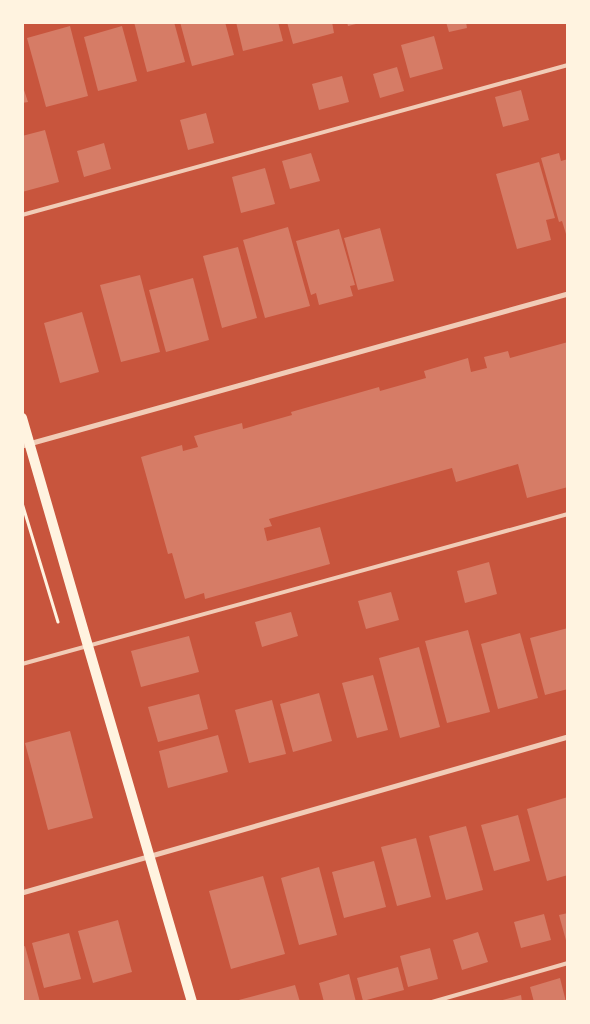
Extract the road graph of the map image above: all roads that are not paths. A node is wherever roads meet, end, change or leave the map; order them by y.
1 (568, 64) edge
2 (22, 215) edge
3 (568, 294) edge
4 (22, 418) edge
5 (26, 445) edge
6 (568, 514) edge
7 (88, 646) junction
8 (22, 664) edge
9 (568, 737) edge
10 (150, 857) junction
11 (22, 893) edge
12 (568, 963) edge
13 (192, 1002) edge
14 (432, 1002) edge

1 - 2 lane
3 - 5 street
4 - 5 main road
5 - 7 main road
6 - 7 lane
7 - 8 lane
7 - 10 main road
9 - 10 street
10 - 11 street
10 - 13 main road
12 - 14 lane

